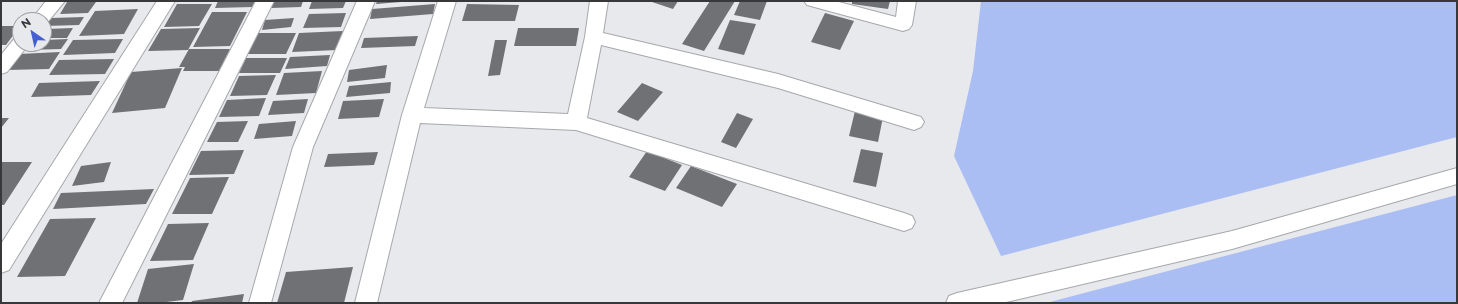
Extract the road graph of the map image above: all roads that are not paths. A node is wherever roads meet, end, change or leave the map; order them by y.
1 (56, 1) edge
2 (166, 1) edge
3 (265, 1) edge
4 (366, 1) edge
5 (447, 1) edge
6 (599, 1) edge
7 (813, 1) edge
8 (907, 1) edge
9 (47, 12) edge
10 (594, 37) junction
11 (13, 52) edge
12 (1, 67) edge
13 (412, 115) junction
14 (576, 122) junction
15 (914, 122) dead end
16 (1457, 176) edge
17 (904, 222) dead end
18 (1, 263) edge
19 (110, 303) edge
20 (260, 303) edge
21 (366, 303) edge
22 (957, 303) edge

1 - 9 street
2 - 18 street
3 - 19 street
4 - 20 street
5 - 13 street
6 - 10 street
7 - 8 street
10 - 14 street
10 - 15 street
11 - 12 street
13 - 14 street
13 - 21 street
14 - 17 street
16 - 22 street

